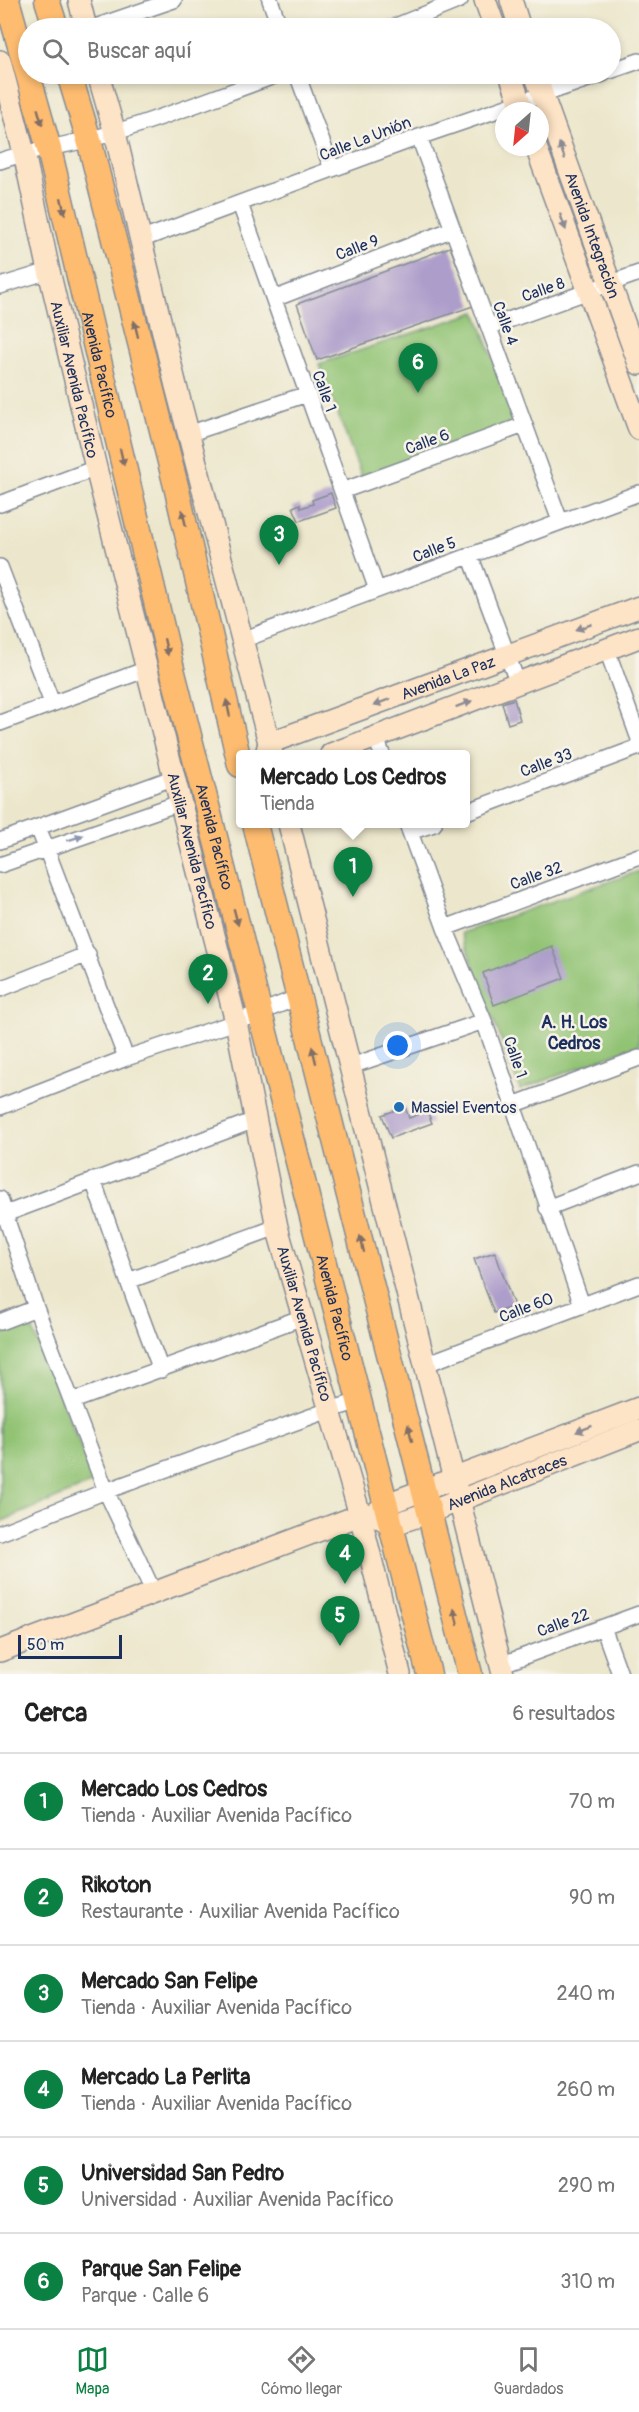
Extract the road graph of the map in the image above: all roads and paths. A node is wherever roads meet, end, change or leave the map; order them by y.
1 (7, 0) edge
2 (47, 0) edge
3 (79, 0) edge
4 (174, 0) edge
5 (270, 0) edge
6 (460, 0) edge
7 (485, 0) edge
8 (511, 0) edge
9 (53, 18) edge
10 (84, 18) edge
11 (121, 18) edge
12 (276, 18) edge
13 (416, 18) edge
14 (491, 18) edge
15 (517, 18) edge
16 (18, 39) edge
17 (0, 61) edge
18 (639, 61) edge
19 (621, 67) edge
20 (31, 84) edge
21 (72, 84) edge
22 (101, 84) edge
23 (252, 84) edge
24 (301, 84) edge
25 (514, 84) edge
26 (538, 84) edge
27 (575, 84) edge
28 (542, 96) junction
29 (520, 102) edge
30 (531, 102) edge
31 (495, 115) edge
32 (115, 133) junction
33 (419, 137) junction
34 (88, 140) junction
35 (49, 149) junction
36 (24, 153) junction
37 (539, 156) edge
38 (0, 161) edge
39 (332, 169) junction
40 (240, 204) junction
41 (453, 229) junction
42 (140, 240) junction
43 (49, 271) junction
44 (639, 273) edge
45 (609, 284) junction
46 (0, 286) edge
47 (588, 292) junction
48 (274, 298) junction
49 (489, 327) junction
50 (639, 364) edge
51 (307, 394) junction
52 (524, 425) junction
53 (639, 429) edge
54 (188, 434) junction
55 (96, 468) junction
56 (342, 491) junction
57 (639, 493) edge
58 (0, 504) edge
59 (560, 521) junction
60 (470, 555) junction
61 (0, 567) edge
62 (377, 590) junction
63 (7, 607) edge
64 (639, 607) edge
65 (639, 637) edge
66 (242, 640) junction
67 (607, 650) junction
68 (507, 656) junction
69 (147, 669) junction
70 (518, 684) junction
71 (52, 704) junction
72 (0, 723) edge
73 (639, 739) edge
74 (379, 746) edge
75 (639, 747) edge
76 (237, 750) edge
77 (269, 750) edge
78 (272, 750) edge
79 (355, 750) edge
80 (175, 777) junction
81 (182, 802) junction
82 (470, 810) edge
83 (38, 827) junction
84 (256, 828) edge
85 (290, 828) edge
86 (409, 828) edge
87 (0, 841) edge
88 (46, 848) junction
89 (639, 856) edge
90 (0, 865) edge
91 (445, 928) junction
92 (88, 954) junction
93 (0, 989) edge
94 (299, 997) junction
95 (261, 1012) junction
96 (484, 1021) junction
97 (236, 1022) junction
98 (126, 1058) junction
99 (639, 1058) edge
100 (351, 1066) junction
101 (513, 1105) junction
102 (0, 1107) edge
103 (255, 1120) junction
104 (639, 1173) edge
105 (93, 1180) junction
106 (0, 1199) edge
107 (547, 1208) junction
108 (3, 1215) edge
109 (277, 1227) junction
110 (128, 1281) junction
111 (639, 1284) edge
112 (582, 1305) junction
113 (36, 1308) junction
114 (303, 1317) junction
115 (0, 1322) edge
116 (426, 1364) junction
117 (161, 1370) junction
118 (73, 1401) junction
119 (360, 1401) junction
120 (639, 1408) edge
121 (329, 1410) junction
122 (639, 1430) edge
123 (454, 1479) junction
124 (106, 1491) junction
125 (428, 1501) junction
126 (459, 1501) junction
127 (378, 1515) junction
128 (0, 1533) edge
129 (154, 1593) junction
130 (639, 1614) edge
131 (603, 1627) junction
132 (0, 1651) edge
133 (501, 1669) edge
134 (400, 1674) edge
135 (429, 1674) edge
136 (470, 1674) edge
137 (620, 1674) edge

1 -> 16 main road, Avenida Pacífico
2 - 9 main road
3 - 10 main road
4 - 11 street
5 - 12 street
6 - 13 street
7 - 14 main road
8 - 15 main road
17 - 36 main road, Auxiliar Avenida Pacífico
18 - 19 street
20 -> 35 main road, Avenida Pacífico
21 - 34 main road
22 - 32 main road
23 - 32 street
24 - 39 street
25 - 29 main road
26 - 28 main road, Avenida Integración
27 - 28 street, Calle La Unión
28 - 30 street, Calle La Unión
45 -> 28 main road, Avenida Integración
31 - 33 street, Calle La Unión
32 - 34 street
32 - 42 main road
33 - 39 street, Calle La Unión
33 - 41 street, Calle 4
34 - 35 street
76 -> 34 main road
35 - 36 street
35 -> 95 main road, Avenida Pacífico
36 - 38 street
36 - 43 main road, Auxiliar Avenida Pacífico
37 -> 47 main road
39 - 40 street, Calle La Unión
40 - 42 street, Calle La Unión
40 - 48 street, Calle 1
41 - 48 street, Calle 9
41 - 49 street, Calle 4
42 - 54 main road
43 - 46 street
43 - 55 main road, Auxiliar Avenida Pacífico
44 - 45 street
45 - 47 street, Calle 8
45 - 50 main road, Avenida Integración
47 - 49 street, Calle 8
47 - 53 main road
48 - 51 street, Calle 1
49 - 52 street, Calle 4
51 - 54 street
51 - 56 street, Calle 1
52 - 56 street, Calle 6
52 - 59 street, Calle 4
54 - 66 main road
55 - 58 street
55 - 69 main road, Auxiliar Avenida Pacífico
56 - 62 street, Calle 1
57 - 59 street, Calle 5
59 - 60 street, Calle 5
60 - 62 street, Calle 5
60 - 68 street
61 - 63 street
62 - 66 street, Calle 5
63 - 71 street
64 -> 68 main road, Avenida La Paz
65 - 67 main road
66 - 77 main road
67 - 70 main road
67 - 73 street
68 - 70 street
68 -> 78 main road, Avenida La Paz
69 - 71 street
69 - 80 main road, Auxiliar Avenida Pacífico
74 -> 70 main road
71 - 72 street
74 - 79 main road
75 - 82 street, Calle 33
80 - 81 main road, Auxiliar Avenida Pacífico
80 - 83 street
88 -> 81 street
81 - 97 main road, Auxiliar Avenida Pacífico
83 - 87 street
83 - 88 street
84 - 94 main road
85 - 100 main road
86 - 91 street, Calle 1
88 - 90 street
88 - 92 street
89 - 91 street, Calle 32
91 - 96 street, Calle 1
92 - 93 street
92 - 98 street
94 - 95 street
125 -> 94 main road
95 - 97 street
95 - 119 main road, Avenida Pacífico
96 - 100 street
96 - 101 street, Calle 1
97 - 98 street
97 - 103 main road, Auxiliar Avenida Pacífico
98 - 102 street
99 - 101 street
100 - 116 main road
101 - 107 street, Calle 1
103 - 105 street
103 - 109 main road, Auxiliar Avenida Pacífico
104 - 107 street
105 - 108 street
105 - 110 street
106 - 108 street
107 - 112 street, Calle 1
108 - 113 street
109 - 110 street
109 - 114 main road, Auxiliar Avenida Pacífico
110 - 117 street
111 - 112 street, Calle 60
112 - 116 street, Calle 60
113 - 115 street
113 - 118 street
114 - 117 street
114 - 121 main road, Auxiliar Avenida Pacífico
116 - 123 main road
117 - 118 street
118 - 124 street
119 - 121 street
119 - 127 main road, Avenida Pacífico
120 -> 123 main road
121 - 124 street
121 - 127 main road, Auxiliar Avenida Pacífico
122 - 126 main road, Avenida Alcatraces
123 - 125 main road
123 - 126 main road
124 - 128 street
124 - 129 street
125 - 126 main road, Avenida Alcatraces
125 - 127 main road
136 -> 125 main road
126 - 133 main road
127 - 129 main road
127 - 134 main road, Auxiliar Avenida Pacífico
127 - 135 main road, Avenida Pacífico
129 - 132 main road
130 - 131 street, Calle 22
131 - 133 street, Calle 22
131 - 137 street

